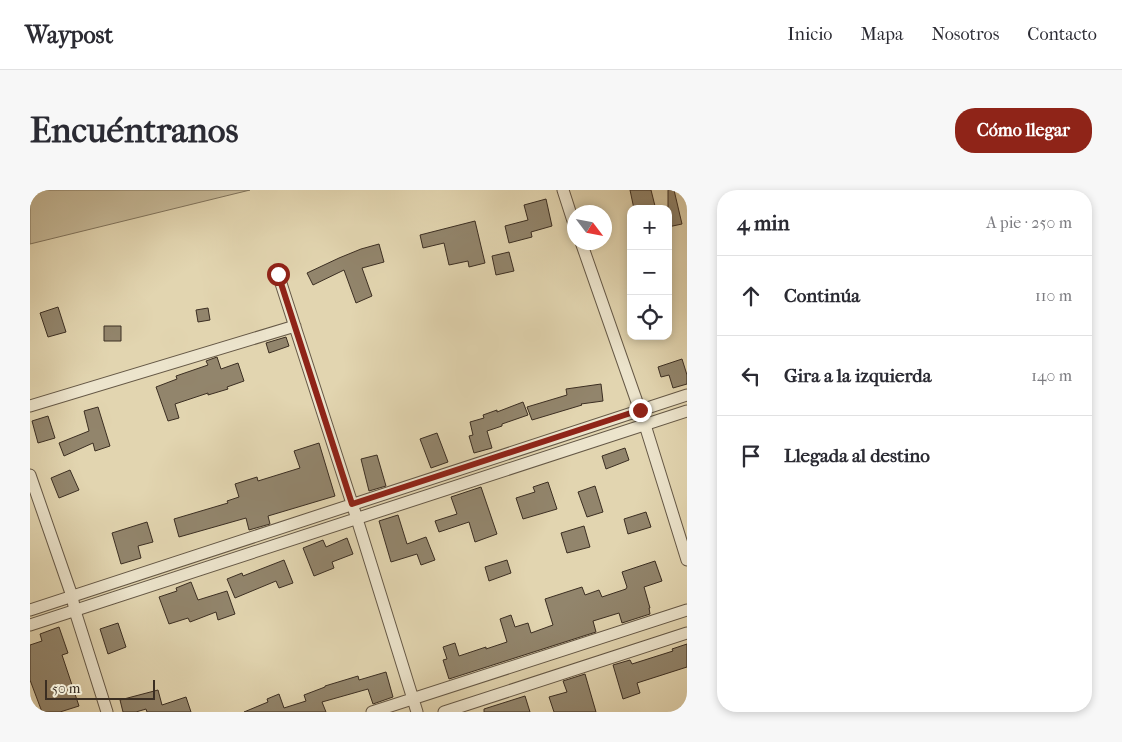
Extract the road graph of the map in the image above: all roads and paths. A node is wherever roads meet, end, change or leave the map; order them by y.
1 (563, 190) edge
2 (568, 205) edge
3 (584, 250) edge
4 (278, 274) dead end
5 (295, 326) junction
6 (687, 395) edge
7 (30, 406) edge
8 (640, 410) junction
9 (687, 411) edge
10 (645, 425) junction
11 (30, 475) edge
12 (352, 504) junction
13 (357, 519) junction
14 (687, 560) edge
15 (72, 596) junction
16 (30, 610) edge
17 (687, 610) edge
18 (75, 611) junction
19 (30, 625) edge
20 (687, 633) edge
21 (412, 699) junction
22 (107, 712) edge
23 (372, 712) edge
24 (417, 712) edge
25 (444, 712) edge

1 - 2 street
3 - 8 street
4 - 5 street
5 - 7 street
5 - 12 street
6 - 8 street
8 - 10 street
8 - 12 street
9 - 10 street
10 - 13 street
10 - 14 street
11 - 15 street
12 - 13 street
12 - 15 street
13 - 18 street
13 - 21 street
15 - 16 street
15 - 18 street
17 - 21 street
18 - 19 street
18 - 22 street
20 - 25 street
21 - 23 street
21 - 24 street

